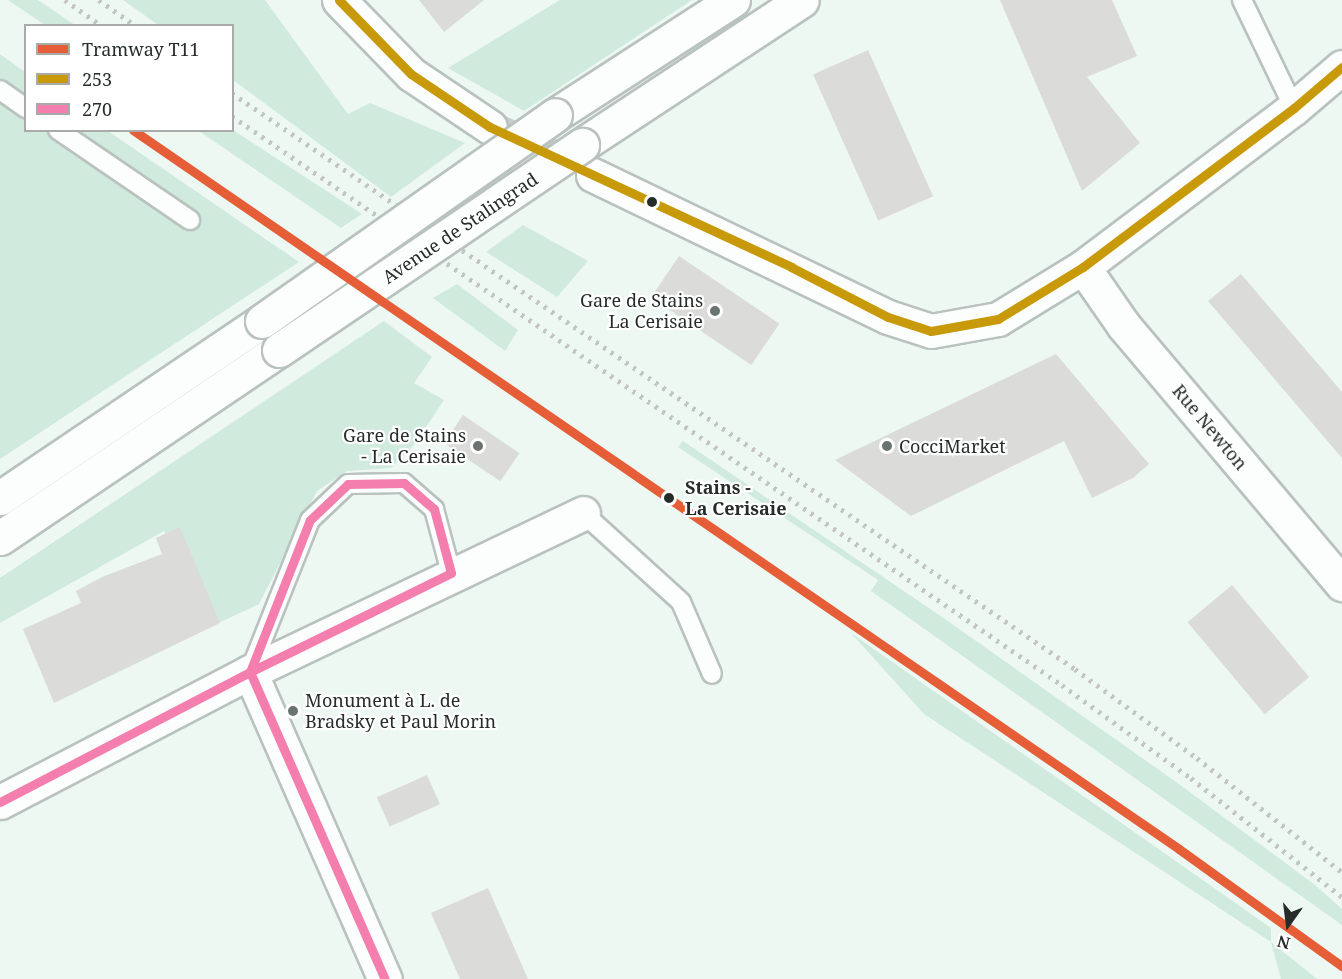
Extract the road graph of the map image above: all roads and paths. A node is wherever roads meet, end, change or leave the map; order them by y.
1 (733, 0) edge
2 (802, 0) edge
3 (1242, 0) edge
4 (341, 1) edge
5 (1342, 67) edge
6 (0, 90) edge
7 (24, 107) edge
8 (1294, 108) junction
9 (490, 127) tunnel mouth
10 (61, 132) edge
11 (588, 160) junction
12 (190, 220) dead end
13 (1083, 267) junction
14 (0, 498) edge
15 (583, 513) joint
16 (0, 538) edge
17 (451, 573) junction
18 (1342, 584) edge
19 (250, 672) junction
20 (712, 674) dead end
21 (0, 802) edge
22 (385, 979) edge

1 - 14 street, Avenue de Stalingrad, bridge
2 - 11 street, Avenue de Stalingrad
3 - 8 lane
4 - 9 street
5 - 8 street
6 - 7 lane
8 - 13 street
10 - 12 lane
11 - 13 street
11 - 16 street, Avenue de Stalingrad, bridge
13 - 18 street, Rue Newton
15 - 17 street
15 - 20 lane
17 - 19 street
17 - 19 lane
19 - 21 street
19 - 22 street

